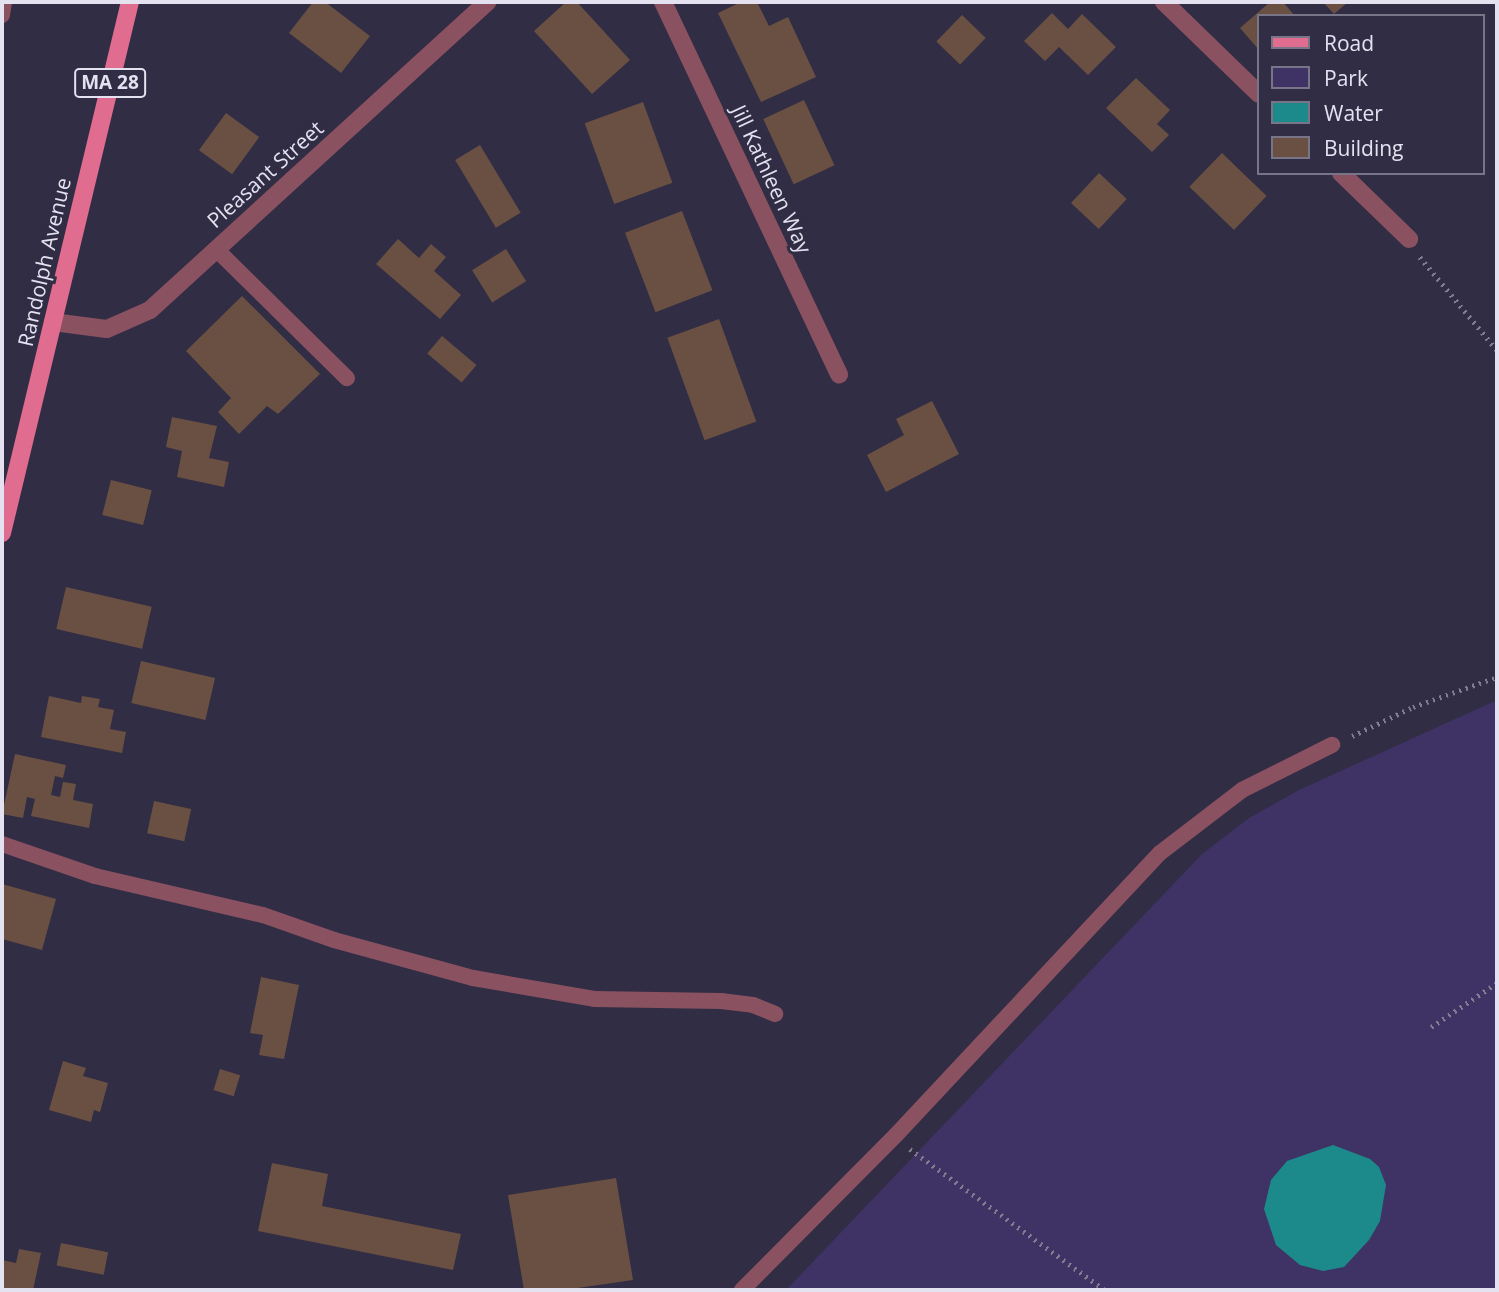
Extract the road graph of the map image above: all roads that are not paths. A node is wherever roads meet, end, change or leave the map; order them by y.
1 (4, 2) edge
2 (130, 2) edge
3 (487, 2) edge
4 (663, 2) edge
5 (1164, 2) edge
6 (2, 15) edge
7 (1258, 93) edge
8 (1343, 175) edge
9 (1409, 239) road end
10 (216, 249) junction
11 (53, 323) junction
12 (839, 375) dead end
13 (347, 378) dead end
14 (2, 533) edge
15 (1332, 746) road end
16 (2, 844) edge
17 (775, 1014) dead end
18 (742, 1290) edge

1 - 6 lane
2 - 11 main road, Randolph Avenue / MA 28
3 - 10 street, Pleasant Street
4 - 12 street, Jill Kathleen Way
5 - 7 street
8 - 9 street
10 - 11 street, Pleasant Street
10 - 13 lane
11 - 14 main road, Randolph Avenue / MA 28
15 - 18 lane
16 - 17 lane

